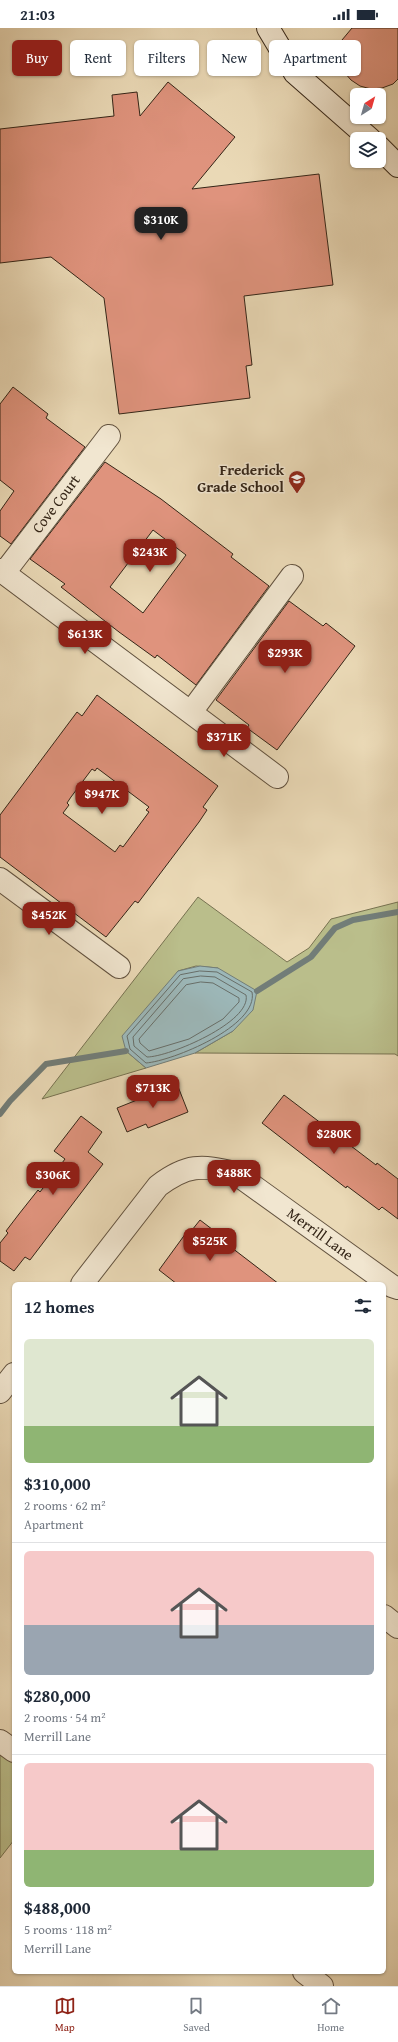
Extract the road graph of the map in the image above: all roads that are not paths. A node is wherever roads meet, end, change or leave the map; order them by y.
1 (268, 28) edge
2 (362, 132) edge
3 (386, 154) edge
4 (398, 166) edge
5 (109, 436) dead end
6 (2, 572) edge
7 (292, 576) dead end
8 (191, 712) junction
9 (277, 777) dead end
10 (0, 879) edge
11 (119, 967) dead end
12 (84, 1282) edge
13 (398, 1288) edge
14 (386, 1618) edge
15 (398, 1627) edge
16 (0, 1741) edge
17 (12, 1750) edge
18 (307, 1974) edge
19 (322, 1986) edge

1 - 2 street
3 - 4 street
5 - 6 street, Cove Court
6 - 8 street
7 - 8 street
8 - 9 street
10 - 11 street
12 - 13 street, Merrill Lane
14 - 15 street
16 - 17 street
18 - 19 street

